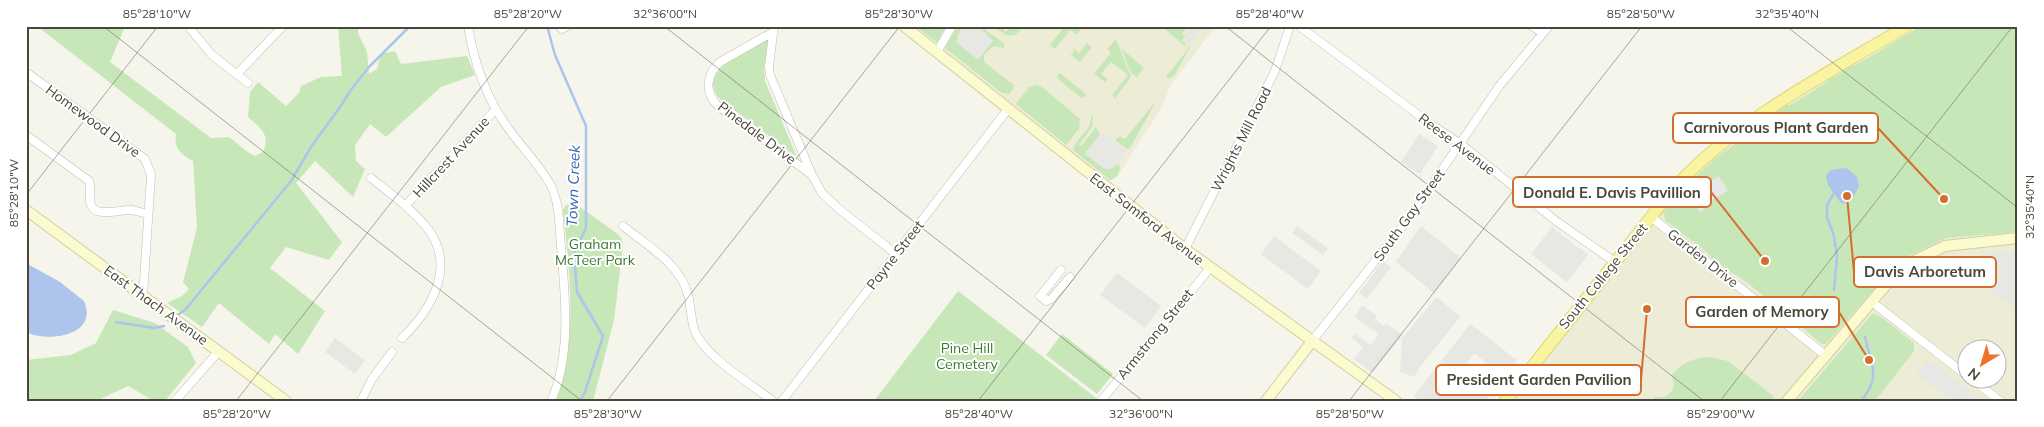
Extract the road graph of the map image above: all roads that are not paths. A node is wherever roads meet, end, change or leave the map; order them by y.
1 (188, 26) edge
2 (283, 26) edge
3 (468, 26) edge
4 (559, 26) edge
5 (568, 26) edge
6 (904, 26) edge
7 (952, 26) edge
8 (1290, 26) edge
9 (1300, 26) edge
10 (1532, 26) edge
11 (1549, 26) edge
12 (1907, 26) edge
13 (773, 29) edge
14 (1542, 33) junction
15 (936, 52) junction
16 (26, 72) edge
17 (237, 74) junction
18 (248, 83) dead end
19 (496, 109) junction
20 (1008, 109) junction
21 (26, 135) edge
22 (1461, 144) junction
23 (812, 175) junction
24 (371, 178) dead end
25 (406, 205) junction
26 (26, 210) edge
27 (148, 214) junction
28 (1651, 217) junction
29 (623, 226) dead end
30 (2018, 238) edge
31 (1185, 249) junction
32 (896, 254) junction
33 (1614, 262) junction
34 (1210, 268) junction
35 (1061, 270) dead end
36 (1070, 278) dead end
37 (143, 296) junction
38 (1872, 302) junction
39 (402, 338) dead end
40 (1313, 340) junction
41 (219, 351) junction
42 (392, 352) dead end
43 (1825, 355) junction
44 (1956, 367) edge
45 (1985, 390) edge
46 (175, 401) edge
47 (286, 401) edge
48 (361, 401) edge
49 (551, 401) edge
50 (773, 401) edge
51 (782, 401) edge
52 (1101, 401) edge
53 (1266, 401) edge
54 (1396, 401) edge
55 (1505, 401) edge
56 (1787, 401) edge
57 (2000, 401) edge

1 - 17 street
2 - 17 street
3 - 19 street
4 - 5 street
6 - 15 street, East Samford Avenue
7 - 15 street
8 - 31 street, Wrights Mill Road
9 - 22 street, Reese Avenue
10 - 14 street
11 - 14 street, South Gay Street
12 - 28 main road, South College Street
13 - 23 street, Pinedale Drive
13 - 23 street, Pinedale Drive
14 - 22 street, South Gay Street
15 - 20 street, East Samford Avenue
16 - 27 street, Homewood Drive
17 - 18 street
19 - 25 street, Hillcrest Avenue
19 - 49 street
20 - 31 street, East Samford Avenue
20 - 32 street, Payne Street
21 - 27 street
22 - 33 street, Reese Avenue
22 - 40 street, South Gay Street
23 - 32 street, Pinedale Drive
24 - 25 street
25 - 39 street
26 - 37 street, East Thach Avenue
27 - 37 street, Homewood Drive
28 - 33 main road, South College Street
28 - 43 street, Garden Drive
29 - 50 street
30 - 38 street
31 - 34 street, East Samford Avenue
32 - 51 street, Payne Street
33 - 55 main road, South College Street
34 - 40 street, East Samford Avenue
34 - 52 street, Armstrong Street
35 - 36 street
37 - 41 street, East Thach Avenue
38 - 43 street
38 - 44 street
40 - 53 street, South Gay Street
40 - 54 street, East Samford Avenue
41 - 46 street
41 - 47 street, East Thach Avenue
42 - 48 street
43 - 56 street
45 - 57 street

